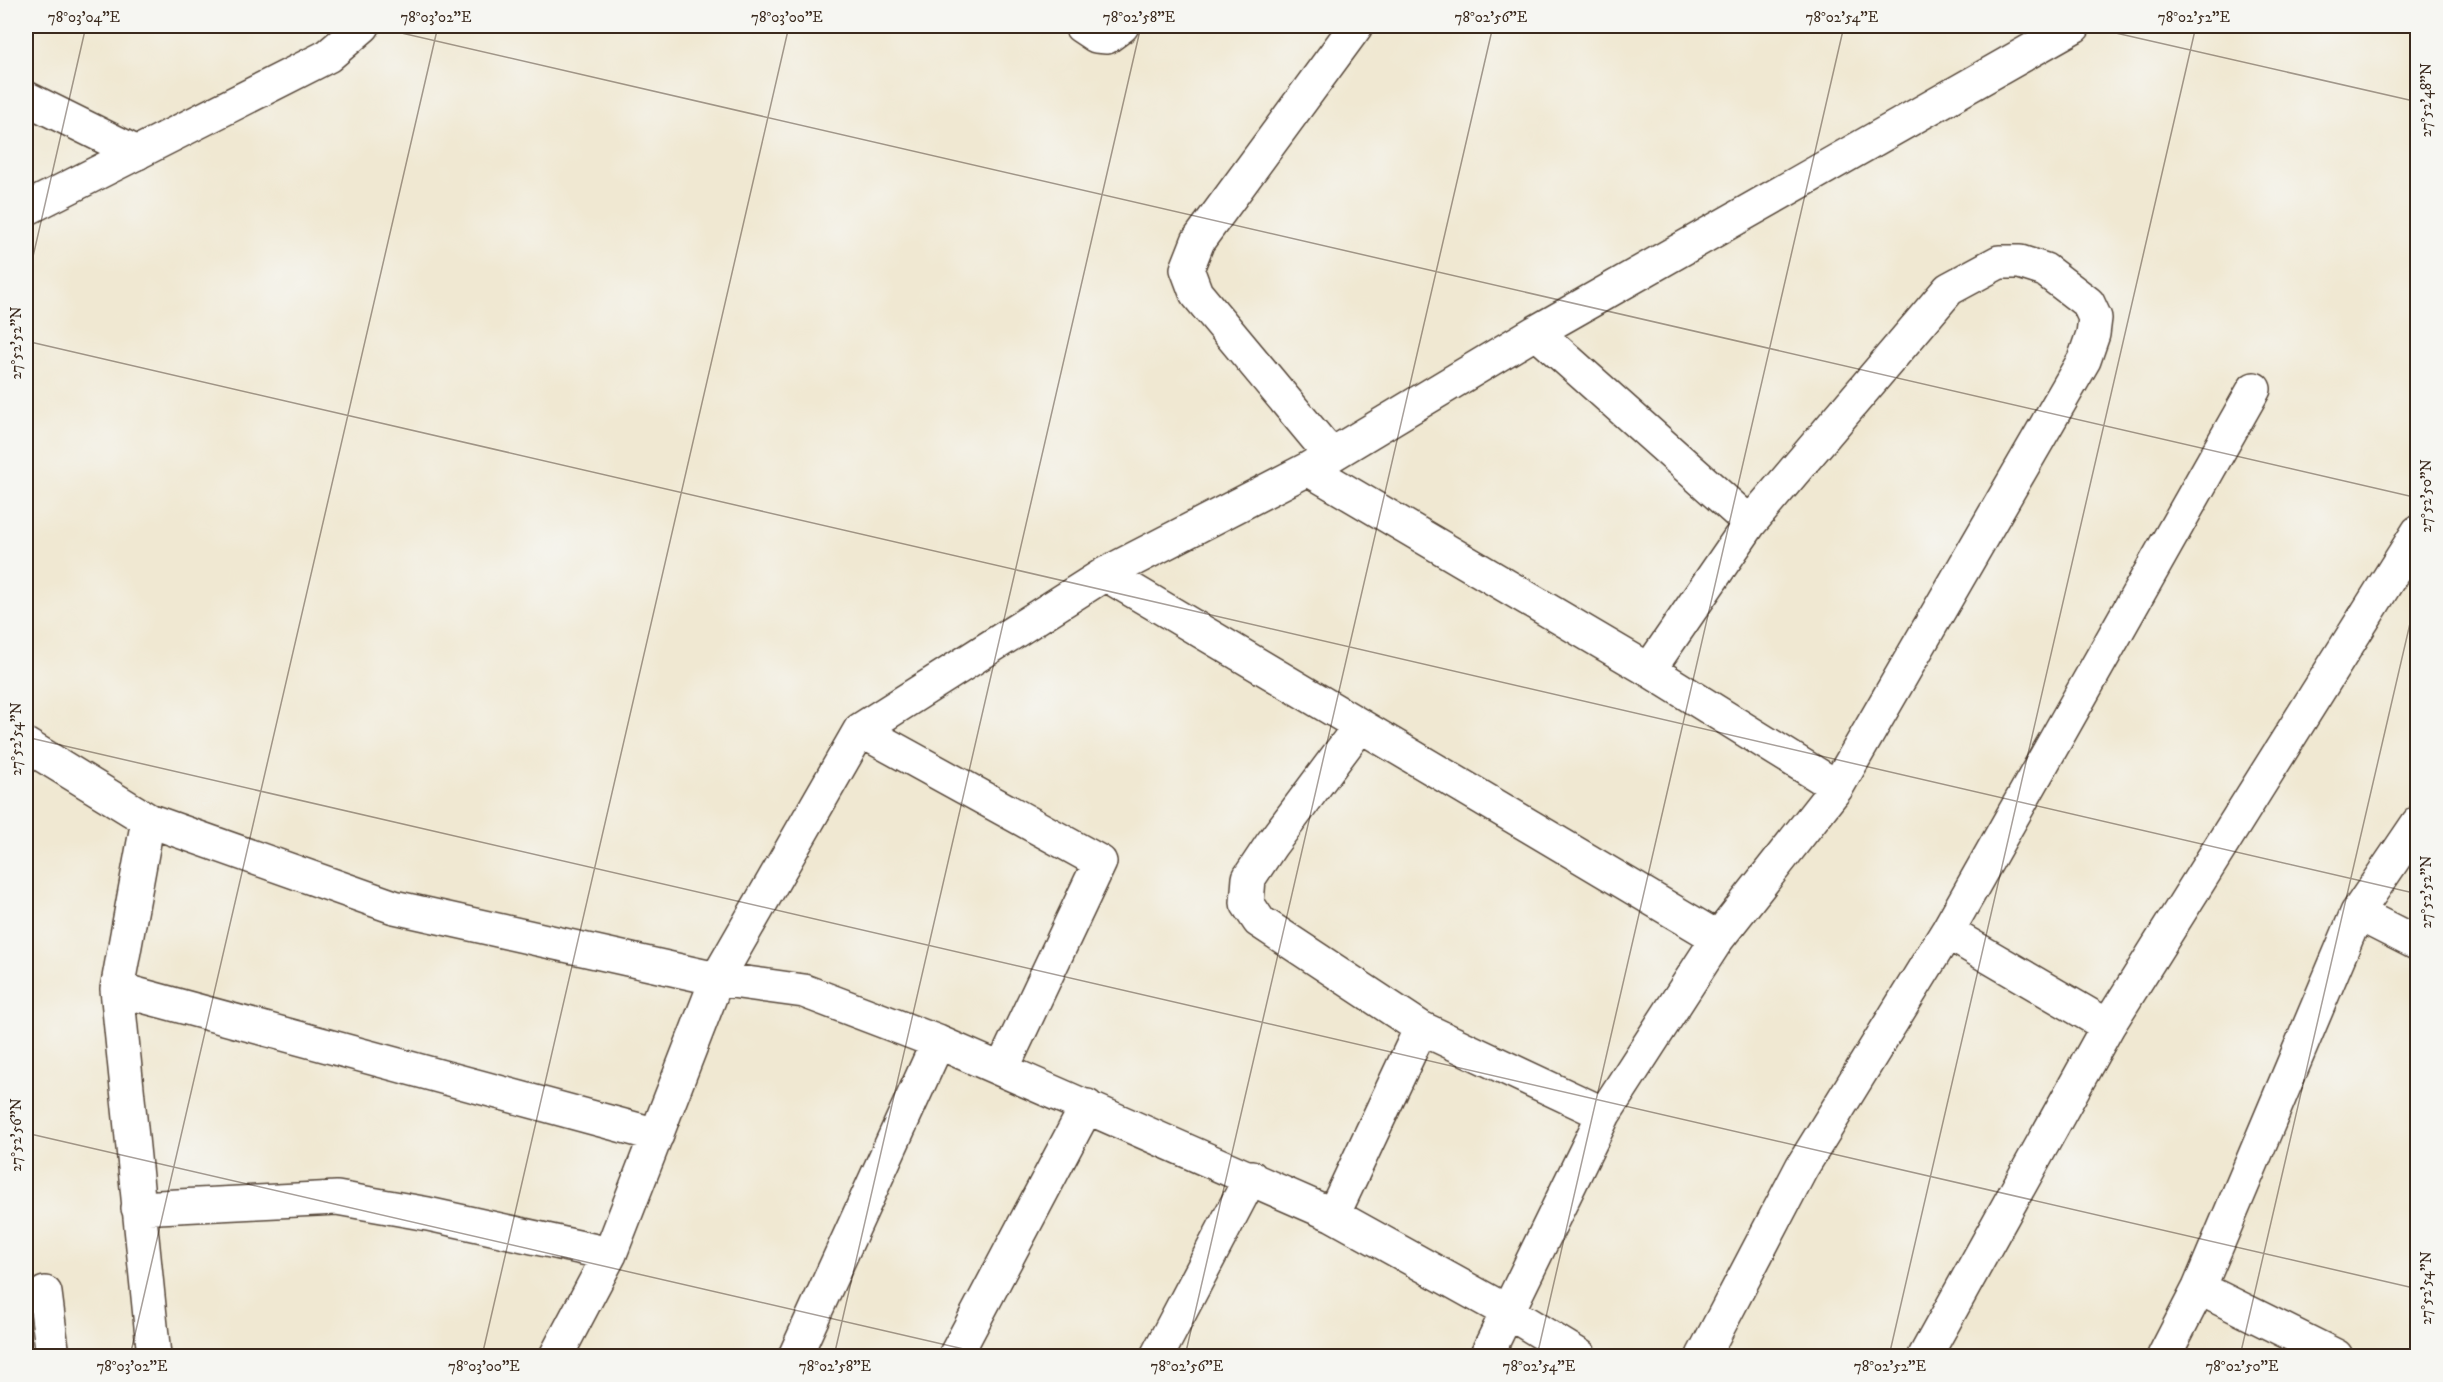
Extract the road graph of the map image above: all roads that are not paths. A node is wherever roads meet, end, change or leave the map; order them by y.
1 (363, 26) edge
2 (1081, 26) edge
3 (1122, 26) edge
4 (1356, 26) edge
5 (2074, 26) edge
6 (26, 98) edge
7 (137, 153) junction
8 (26, 209) edge
9 (1536, 332) junction
10 (2254, 389) dead end
11 (1319, 461) junction
12 (1750, 523) junction
13 (2418, 532) edge
14 (1105, 574) junction
15 (1649, 670) junction
16 (1360, 726) junction
17 (860, 730) junction
18 (26, 745) edge
19 (1837, 787) junction
20 (148, 820) junction
21 (2418, 823) edge
22 (2357, 913) junction
23 (1947, 932) junction
24 (1718, 938) junction
25 (2418, 945) edge
26 (717, 979) junction
27 (117, 989) junction
28 (2108, 1026) junction
29 (1421, 1028) junction
30 (938, 1041) junction
31 (1002, 1069) junction
32 (1087, 1106) junction
33 (1604, 1114) junction
34 (657, 1136) junction
35 (1251, 1177) junction
36 (138, 1208) junction
37 (1333, 1215) junction
38 (610, 1254) junction
39 (2199, 1288) junction
40 (45, 1293) dead end
41 (1508, 1312) junction
42 (52, 1356) edge
43 (154, 1356) edge
44 (556, 1356) edge
45 (795, 1356) edge
46 (955, 1356) edge
47 (1157, 1356) edge
48 (1486, 1356) edge
49 (1580, 1356) edge
50 (1702, 1356) edge
51 (1925, 1356) edge
52 (2164, 1356) edge
53 (2336, 1356) edge

1 - 7 street
2 - 3 street
4 - 11 street
5 - 9 street
6 - 7 street
7 - 8 street
9 - 11 street
9 - 12 street
10 - 23 street
11 - 14 street
11 - 15 street
12 - 15 street
12 - 19 street
13 - 28 street
14 - 16 street
14 - 17 street
15 - 19 street
16 - 24 street
16 - 29 street
17 - 26 street
17 - 31 street
18 - 20 street
19 - 24 street
20 - 26 street
20 - 27 street
21 - 22 street
22 - 25 street
22 - 39 street
23 - 28 street
23 - 50 street
24 - 33 street
26 - 30 street
26 - 34 street
27 - 34 street
27 - 36 street
28 - 51 street
29 - 33 street
29 - 37 street
30 - 31 street
30 - 45 street
31 - 32 street
32 - 35 street
32 - 46 street
33 - 41 street
34 - 38 street
35 - 37 street
35 - 47 street
36 - 38 street
36 - 43 street
37 - 41 street
38 - 44 street
39 - 52 street
39 - 53 street
40 - 42 street
41 - 48 street
41 - 49 street

